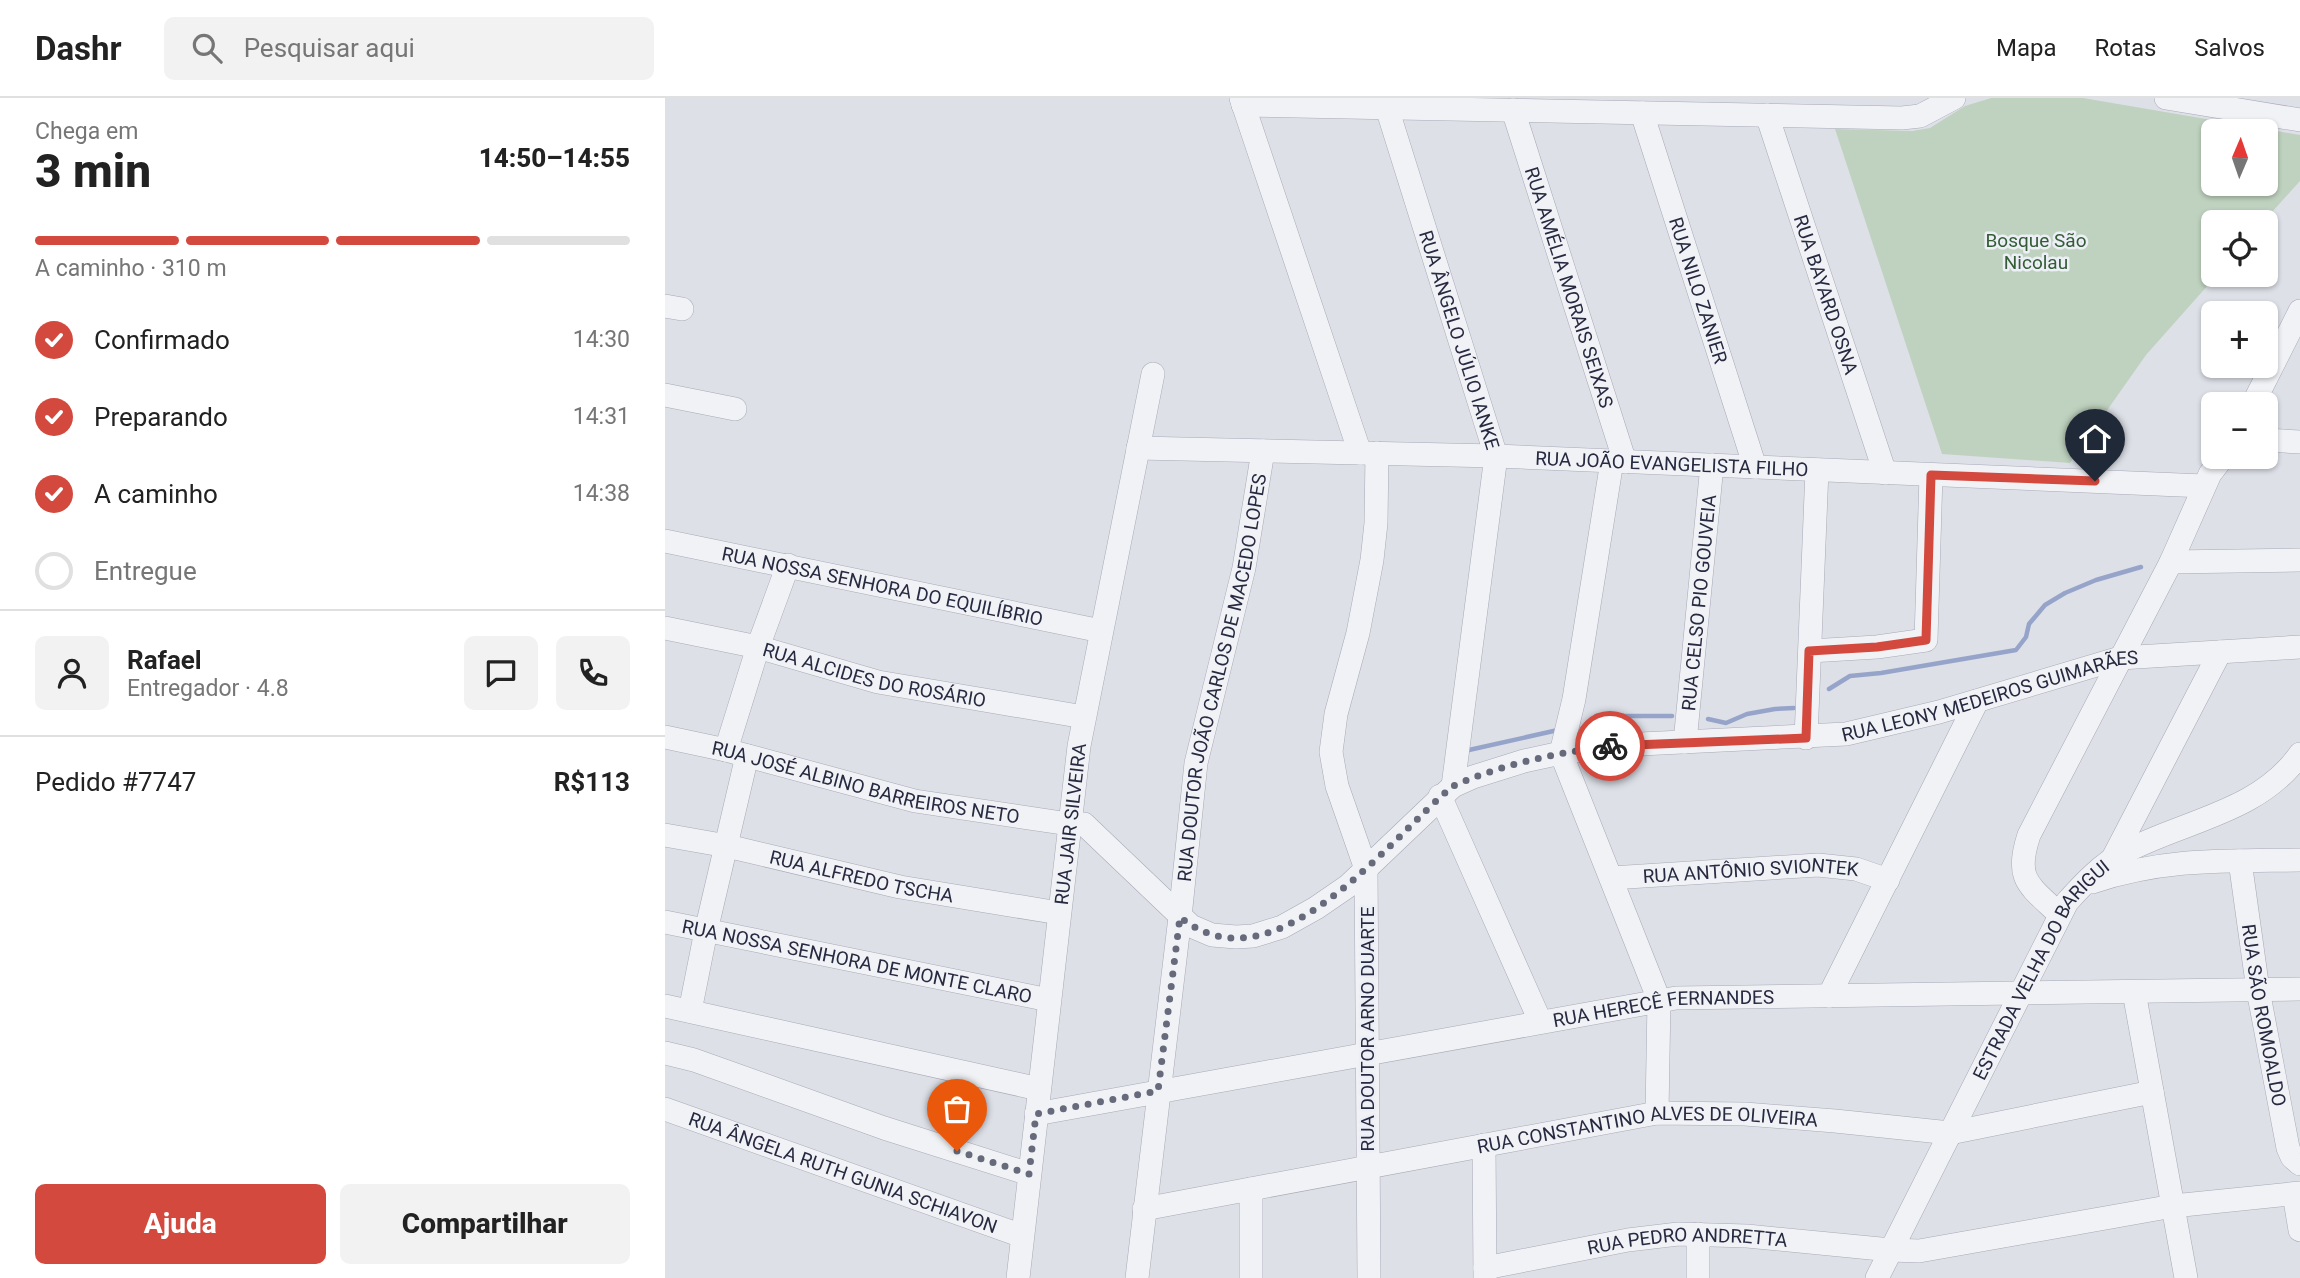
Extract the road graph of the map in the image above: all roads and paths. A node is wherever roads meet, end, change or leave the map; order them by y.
1 (2166, 98) edge
2 (1947, 100) edge
3 (1242, 102) edge
4 (2218, 102) edge
5 (1387, 108) junction
6 (1513, 110) junction
7 (1642, 113) junction
8 (1767, 115) junction
9 (2300, 120) edge
10 (2299, 317) edge
11 (1153, 374) dead end
12 (2259, 392) edge
13 (665, 395) edge
14 (735, 409) dead end
15 (2278, 441) edge
16 (2300, 442) edge
17 (1138, 448) junction
18 (1263, 451) junction
19 (1368, 453) junction
20 (1496, 456) junction
21 (1618, 461) junction
22 (1712, 466) junction
23 (1755, 467) junction
24 (2213, 469) edge
25 (1817, 470) junction
26 (1885, 473) junction
27 (1931, 475) junction
28 (2204, 486) junction
29 (665, 541) edge
30 (2300, 560) edge
31 (2171, 562) junction
32 (788, 565) junction
33 (665, 628) edge
34 (1101, 631) junction
35 (758, 647) junction
36 (2300, 647) edge
37 (1809, 651) junction
38 (2220, 652) junction
39 (2120, 657) junction
40 (1977, 701) junction
41 (1084, 717) junction
42 (665, 737) edge
43 (1806, 738) junction
44 (1685, 742) junction
45 (736, 753) junction
46 (1561, 753) junction
47 (2300, 754) edge
48 (1447, 791) junction
49 (1069, 824) junction
50 (665, 835) edge
51 (727, 846) junction
52 (2112, 860) junction
53 (2300, 860) edge
54 (2240, 861) junction
55 (1366, 869) junction
56 (1611, 878) junction
57 (1888, 880) junction
58 (2084, 884) junction
59 (1059, 913) junction
60 (2060, 915) junction
61 (1180, 917) junction
62 (665, 922) edge
63 (706, 931) junction
64 (2300, 989) edge
65 (2258, 990) junction
66 (2134, 992) junction
67 (2020, 994) junction
68 (1829, 996) junction
69 (1049, 1000) junction
70 (1659, 1000) junction
71 (665, 1006) edge
72 (690, 1011) junction
73 (1540, 1021) junction
74 (665, 1053) edge
75 (1368, 1053) junction
76 (1039, 1089) junction
77 (1158, 1091) junction
78 (2152, 1092) junction
79 (665, 1109) edge
80 (1657, 1113) junction
81 (1036, 1114) junction
82 (1950, 1133) junction
83 (1484, 1145) junction
84 (2300, 1164) edge
85 (1368, 1167) junction
86 (1029, 1174) junction
87 (1251, 1189) junction
88 (2297, 1193) edge
89 (2173, 1206) junction
90 (1144, 1209) junction
91 (2300, 1230) edge
92 (1698, 1234) junction
93 (1022, 1236) junction
94 (1891, 1250) junction
95 (1485, 1273) edge
96 (1017, 1278) edge
97 (1137, 1278) edge
98 (1251, 1278) edge
99 (1369, 1278) edge
100 (1698, 1278) edge
101 (1877, 1278) edge
102 (2186, 1278) edge

1 - 4 street
2 - 8 street
3 - 5 street
3 - 19 street, RUA DOUTOR ARNO DUARTE
4 - 9 street
5 - 6 street
5 - 20 street, RUA ÂNGELO JÚLIO IANKE
6 - 7 street
6 - 21 street, RUA AMÉLIA MORAIS SEIXAS
7 - 8 street
7 - 23 street, RUA NILO ZANIER
8 - 26 street, RUA BAYARD OSNA
10 - 12 street
11 - 17 street, RUA JAIR SILVEIRA
13 - 14 street
15 - 16 street
17 - 18 street, RUA JOÃO EVANGELISTA FILHO
17 - 34 street, RUA JAIR SILVEIRA
18 - 19 street, RUA JOÃO EVANGELISTA FILHO
18 - 61 street, RUA DOUTOR JOÃO CARLOS DE MACEDO LOPES
19 - 20 street, RUA JOÃO EVANGELISTA FILHO
19 - 55 street, RUA DOUTOR ARNO DUARTE
20 - 21 street, RUA JOÃO EVANGELISTA FILHO
20 - 48 street, RUA ÂNGELO JÚLIO IANKE
21 - 22 street, RUA JOÃO EVANGELISTA FILHO
21 - 46 street, RUA AMÉLIA MORAIS SEIXAS
22 - 23 street, RUA JOÃO EVANGELISTA FILHO
22 - 44 street, RUA CELSO PIO GOUVEIA
23 - 25 street, RUA JOÃO EVANGELISTA FILHO
24 - 28 street
25 - 26 street, RUA JOÃO EVANGELISTA FILHO
25 - 37 street
26 - 27 street, RUA JOÃO EVANGELISTA FILHO
27 - 28 street, RUA JOÃO EVANGELISTA FILHO
27 - 37 street
28 - 31 street
29 - 32 street, RUA NOSSA SENHORA DO EQUILÍBRIO
30 - 31 street
31 - 39 street
32 - 34 street, RUA NOSSA SENHORA DO EQUILÍBRIO
32 - 35 street
33 - 35 street, RUA ALCIDES DO ROSÁRIO
34 - 41 street, RUA JAIR SILVEIRA
35 - 41 street, RUA ALCIDES DO ROSÁRIO
35 - 45 street
36 - 38 street, RUA LEONY MEDEIROS GUIMARÃES
37 - 43 street
38 - 39 street, RUA LEONY MEDEIROS GUIMARÃES
38 - 52 street
39 - 40 street, RUA LEONY MEDEIROS GUIMARÃES
39 - 60 street
40 - 43 street, RUA LEONY MEDEIROS GUIMARÃES
40 - 57 street
41 - 49 street, RUA JAIR SILVEIRA
42 - 45 street, RUA JOSÉ ALBINO BARREIROS NETO
43 - 44 street, RUA LEONY MEDEIROS GUIMARÃES
44 - 46 street, RUA LEONY MEDEIROS GUIMARÃES
45 - 49 street, RUA JOSÉ ALBINO BARREIROS NETO
45 - 51 street
46 - 48 street, RUA LEONY MEDEIROS GUIMARÃES
46 - 56 street
47 - 52 street, ESTRADA VELHA DO BARIGUI
48 - 55 street, RUA LEONY MEDEIROS GUIMARÃES
48 - 73 street
49 - 59 street, RUA JAIR SILVEIRA
49 - 61 street, RUA LEONY MEDEIROS GUIMARÃES
50 - 51 street, RUA ALFREDO TSCHA
51 - 59 street, RUA ALFREDO TSCHA
51 - 63 street
52 - 58 street, ESTRADA VELHA DO BARIGUI
53 - 54 street
54 - 58 street
54 - 65 street, RUA SÃO ROMOALDO
55 - 61 street, RUA LEONY MEDEIROS GUIMARÃES
55 - 75 street, RUA DOUTOR ARNO DUARTE
56 - 57 street, RUA ANTÔNIO SVIONTEK
56 - 70 street
57 - 68 street
58 - 60 street, ESTRADA VELHA DO BARIGUI
59 - 69 street, RUA JAIR SILVEIRA
60 - 67 street, ESTRADA VELHA DO BARIGUI
61 - 77 street, RUA DOUTOR JOÃO CARLOS DE MACEDO LOPES
62 - 63 street, RUA NOSSA SENHORA DE MONTE CLARO
63 - 69 street, RUA NOSSA SENHORA DE MONTE CLARO
63 - 72 street
64 - 65 street, RUA HERECÊ FERNANDES
65 - 66 street, RUA HERECÊ FERNANDES
65 - 84 street, RUA SÃO ROMOALDO
66 - 67 street, RUA HERECÊ FERNANDES
66 - 78 street
67 - 68 street, RUA HERECÊ FERNANDES
67 - 82 street, ESTRADA VELHA DO BARIGUI
68 - 70 street, RUA HERECÊ FERNANDES
69 - 76 street, RUA JAIR SILVEIRA
70 - 73 street, RUA HERECÊ FERNANDES
70 - 80 street
71 - 72 street
72 - 76 street
73 - 75 street, RUA HERECÊ FERNANDES
74 - 86 street
75 - 77 street, RUA HERECÊ FERNANDES
75 - 85 street, RUA DOUTOR ARNO DUARTE
76 - 81 street, RUA JAIR SILVEIRA
77 - 81 street, RUA HERECÊ FERNANDES
77 - 90 street, RUA DOUTOR JOÃO CARLOS DE MACEDO LOPES
78 - 82 street, RUA CONSTANTINO ALVES DE OLIVEIRA
78 - 89 street
79 - 93 street, RUA ÂNGELA RUTH GUNIA SCHIAVON
80 - 82 street, RUA CONSTANTINO ALVES DE OLIVEIRA
80 - 83 street, RUA CONSTANTINO ALVES DE OLIVEIRA
81 - 86 street, RUA JAIR SILVEIRA
82 - 94 street, ESTRADA VELHA DO BARIGUI
83 - 85 street, RUA CONSTANTINO ALVES DE OLIVEIRA
83 - 95 street
85 - 87 street, RUA CONSTANTINO ALVES DE OLIVEIRA
85 - 99 street, RUA DOUTOR ARNO DUARTE
86 - 93 street, RUA JAIR SILVEIRA
87 - 90 street, RUA CONSTANTINO ALVES DE OLIVEIRA
87 - 98 street
88 - 89 street, RUA PEDRO ANDRETTA
88 - 91 street
89 - 94 street, RUA PEDRO ANDRETTA
89 - 102 street
90 - 97 street, RUA DOUTOR JOÃO CARLOS DE MACEDO LOPES
92 - 94 street, RUA PEDRO ANDRETTA
92 - 95 street, RUA PEDRO ANDRETTA
92 - 100 street
93 - 96 street, RUA JAIR SILVEIRA
94 - 101 street, ESTRADA VELHA DO BARIGUI

